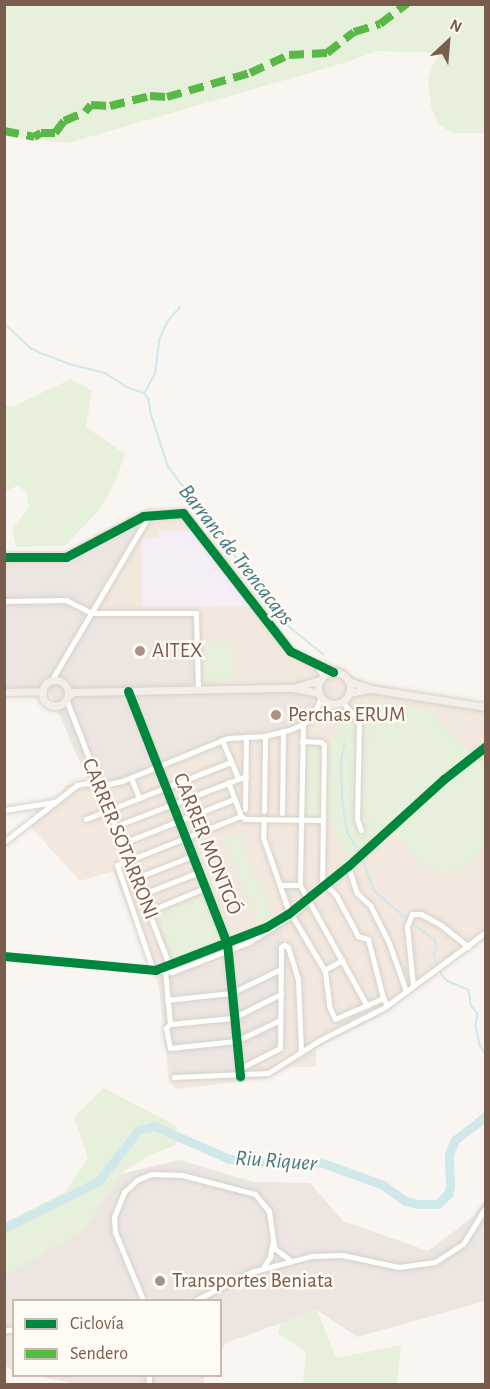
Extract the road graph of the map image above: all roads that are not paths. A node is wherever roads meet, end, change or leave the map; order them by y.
1 (149, 514) junction
2 (4, 557) edge
3 (4, 601) edge
4 (91, 613) junction
5 (315, 664) junction
6 (333, 672) junction
7 (321, 678) junction
8 (55, 679) junction
9 (348, 681) junction
10 (292, 688) junction
11 (198, 689) junction
12 (371, 689) junction
13 (128, 691) junction
14 (4, 692) edge
15 (41, 693) junction
16 (349, 693) junction
17 (320, 695) junction
18 (67, 697) junction
19 (342, 702) junction
20 (332, 704) junction
21 (486, 707) edge
22 (312, 717) junction
23 (302, 727) junction
24 (283, 731) junction
25 (265, 736) junction
26 (246, 737) junction
27 (222, 740) junction
28 (302, 741) junction
29 (486, 746) edge
30 (475, 754) tunnel mouth
31 (231, 762) junction
32 (157, 767) junction
33 (246, 776) junction
34 (131, 778) junction
35 (238, 778) junction
36 (228, 782) junction
37 (99, 786) junction
38 (165, 787) junction
39 (139, 798) junction
40 (234, 799) junction
41 (56, 801) junction
42 (172, 804) junction
43 (245, 809) dead end
44 (4, 810) edge
45 (108, 810) junction
46 (264, 811) dead end
47 (282, 813) dead end
48 (241, 816) junction
49 (86, 819) dead end
50 (264, 819) junction
51 (301, 819) junction
52 (322, 820) junction
53 (179, 821) junction
54 (116, 826) junction
55 (361, 830) dead end
56 (186, 838) junction
57 (4, 842) edge
58 (375, 842) tunnel mouth
59 (123, 843) junction
60 (192, 856) junction
61 (130, 861) junction
62 (348, 866) junction
63 (199, 872) junction
64 (136, 878) junction
65 (330, 882) tunnel mouth
66 (280, 885) junction
67 (300, 885) junction
68 (206, 888) junction
69 (143, 894) junction
70 (308, 902) tunnel mouth
71 (149, 911) junction
72 (292, 915) junction
73 (486, 932) edge
74 (466, 948) junction
75 (228, 951) junction
76 (343, 960) junction
77 (281, 969) junction
78 (324, 970) junction
79 (165, 971) junction
80 (172, 972) junction
81 (413, 986) junction
82 (406, 991) junction
83 (231, 993) junction
84 (280, 994) junction
85 (382, 998) junction
86 (167, 1000) junction
87 (387, 1005) junction
88 (367, 1006) junction
89 (233, 1017) junction
90 (280, 1020) junction
91 (170, 1024) junction
92 (236, 1041) junction
93 (301, 1052) junction
94 (239, 1069) junction
95 (240, 1076) junction
96 (174, 1077) dead end
97 (486, 1207) edge
98 (272, 1243) junction
99 (290, 1260) junction
100 (263, 1268) junction
101 (143, 1299) edge
102 (198, 1299) edge

1 - 2 street
1 - 4 street
1 - 5 street
3 - 4 street
4 - 8 street
4 - 11 street
5 - 6 street
5 - 7 street
6 - 7 main road
6 - 9 main road
7 - 10 main road
7 - 17 main road
8 - 15 main road
8 - 18 main road
9 - 12 main road
9 - 16 main road
10 - 11 main road
10 - 17 main road
11 - 13 main road
12 - 16 main road
12 - 21 main road
13 - 18 main road
13 - 32 street, CARRER MONTGÓ
14 - 15 main road
15 - 18 main road
16 - 19 main road
17 - 20 main road
17 - 22 street
18 - 37 street, CARRER SOTARRONI
19 - 20 main road
19 - 55 street
20 - 22 street
22 - 23 street
23 - 24 street
23 - 28 street
24 - 25 street
24 - 47 street
25 - 26 street
25 - 46 street
26 - 27 street
26 - 33 street
27 - 31 street
27 - 32 street
28 - 51 street
28 - 52 street
29 - 30 street
31 - 35 street
31 - 38 street
32 - 34 street
32 - 38 street, CARRER MONTGÓ
33 - 35 street
33 - 43 street
34 - 37 street
34 - 39 street
35 - 36 street
36 - 40 street
36 - 42 street
37 - 41 street
37 - 45 street, CARRER SOTARRONI
38 - 39 street
38 - 42 street, CARRER MONTGÓ
39 - 45 street
40 - 48 street
40 - 53 street
41 - 44 street
41 - 57 street
42 - 53 street, CARRER MONTGÓ
42 - 54 street
45 - 49 street
45 - 54 street, CARRER SOTARRONI
48 - 50 street
48 - 56 street
50 - 51 street
50 - 66 street
51 - 52 street
51 - 67 street
52 - 85 street
53 - 56 street, CARRER MONTGÓ
53 - 59 street
54 - 59 street, CARRER SOTARRONI
56 - 60 street, CARRER MONTGÓ
56 - 61 street
58 - 62 street
59 - 61 street, CARRER SOTARRONI
60 - 63 street, CARRER MONTGÓ
60 - 64 street
61 - 64 street, CARRER SOTARRONI
61 - 79 street
62 - 65 street
62 - 82 street
63 - 68 street, CARRER MONTGÓ
63 - 69 street
64 - 69 street, CARRER SOTARRONI
66 - 67 street
66 - 72 street
67 - 76 street
68 - 71 street
68 - 75 street, CARRER MONTGÓ
69 - 71 street, CARRER SOTARRONI
70 - 72 street
71 - 80 street, CARRER SOTARRONI
72 - 75 street
72 - 78 street
73 - 74 street
74 - 81 street
74 - 81 street
75 - 80 street
75 - 83 street, CARRER MONTGÓ
76 - 78 street
76 - 88 street
77 - 83 street
77 - 84 street
77 - 93 street
78 - 88 street
79 - 80 street
79 - 86 street
81 - 82 street
82 - 87 street
83 - 86 street
83 - 89 street, CARRER MONTGÓ
84 - 89 street
84 - 90 street
85 - 87 street
85 - 88 street
86 - 91 street
87 - 93 street
89 - 91 street
89 - 92 street, CARRER MONTGÓ
90 - 92 street
90 - 94 street
91 - 92 street
92 - 94 street, CARRER MONTGÓ
93 - 95 street
94 - 95 street, CARRER MONTGÓ
95 - 96 street
97 - 99 street
98 - 99 street
98 - 100 street
98 - 101 street
99 - 100 street
100 - 102 street

